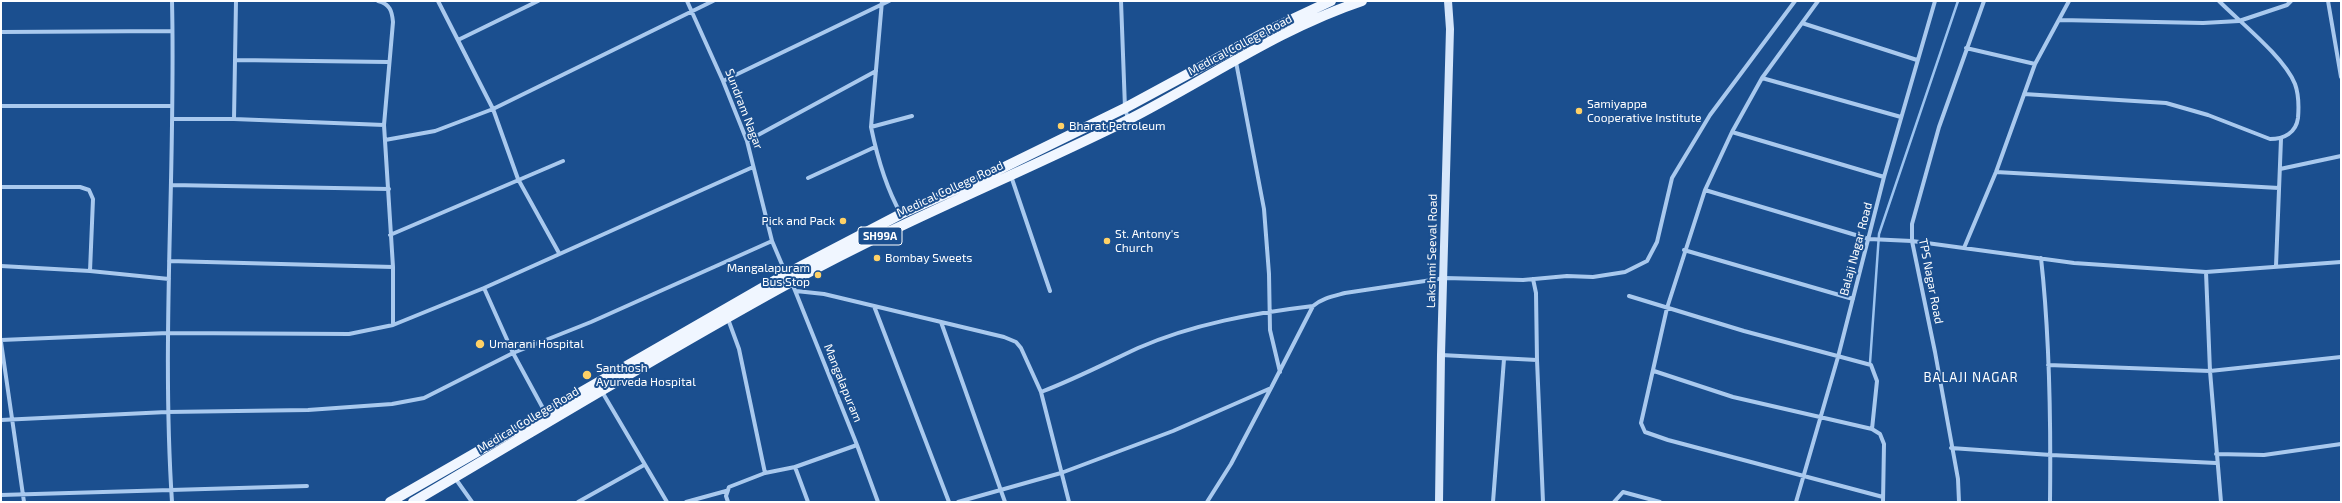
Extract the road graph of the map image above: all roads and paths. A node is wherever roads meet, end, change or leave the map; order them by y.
1 (172, 1) edge
2 (236, 1) edge
3 (378, 1) edge
4 (438, 1) edge
5 (538, 1) edge
6 (686, 1) edge
7 (713, 1) edge
8 (889, 1) edge
9 (1121, 1) edge
10 (1331, 1) edge
11 (1362, 1) edge
12 (1448, 1) edge
13 (1796, 1) edge
14 (1818, 1) edge
15 (1935, 1) edge
16 (1984, 1) edge
17 (2069, 1) edge
18 (2219, 1) edge
19 (2291, 1) edge
20 (2328, 1) edge
21 (882, 3) edge
22 (1344, 4) edge
23 (691, 10) junction
24 (2060, 20) junction
25 (2239, 21) junction
26 (1802, 23) junction
27 (172, 31) junction
28 (1, 32) edge
29 (458, 40) junction
30 (1966, 48) junction
31 (236, 60) junction
32 (1917, 60) junction
33 (388, 62) junction
34 (1236, 62) junction
35 (2035, 64) junction
36 (876, 71) junction
37 (2341, 77) edge
38 (1762, 78) junction
39 (723, 81) junction
40 (2024, 94) junction
41 (1, 106) edge
42 (171, 106) junction
43 (1125, 108) junction
44 (493, 109) junction
45 (912, 116) dead end
46 (1901, 117) junction
47 (172, 119) junction
48 (234, 119) junction
49 (1128, 120) junction
50 (384, 125) junction
51 (871, 127) junction
52 (1732, 132) junction
53 (2281, 139) junction
54 (385, 140) junction
55 (747, 141) junction
56 (875, 147) junction
57 (2341, 156) edge
58 (563, 161) dead end
59 (753, 166) junction
60 (2280, 169) junction
61 (1996, 172) junction
62 (1011, 176) junction
63 (1884, 177) junction
64 (808, 178) dead end
65 (518, 179) junction
66 (171, 185) junction
67 (1, 187) edge
68 (2279, 188) junction
69 (389, 189) junction
70 (1705, 190) junction
71 (901, 214) junction
72 (390, 235) junction
73 (1869, 239) junction
74 (1912, 241) junction
75 (772, 242) junction
76 (1964, 248) junction
77 (1684, 250) junction
78 (559, 253) junction
79 (2041, 258) junction
80 (169, 261) junction
81 (2341, 262) edge
82 (1, 266) edge
83 (2276, 266) junction
84 (392, 267) junction
85 (90, 271) junction
86 (2206, 272) junction
87 (789, 278) junction
88 (1444, 278) junction
89 (170, 279) junction
90 (1533, 279) junction
91 (484, 288) junction
92 (796, 291) junction
93 (1050, 291) dead end
94 (1629, 296) dead end
95 (1854, 299) junction
96 (874, 306) junction
97 (1313, 306) junction
98 (1666, 308) junction
99 (1270, 312) junction
100 (725, 314) junction
101 (941, 322) junction
102 (393, 325) junction
103 (168, 333) junction
104 (1, 341) edge
105 (513, 353) junction
106 (1441, 355) junction
107 (1838, 356) junction
108 (2341, 357) edge
109 (1504, 359) junction
110 (1537, 360) junction
111 (2048, 365) junction
112 (1654, 371) junction
113 (2210, 371) junction
114 (1280, 372) junction
115 (597, 382) junction
116 (1271, 388) junction
117 (602, 391) junction
118 (1041, 392) junction
119 (167, 412) junction
120 (545, 412) junction
121 (14, 419) junction
122 (1821, 419) junction
123 (1, 420) edge
124 (1872, 429) junction
125 (2341, 444) edge
126 (857, 445) junction
127 (1951, 448) junction
128 (2216, 454) junction
129 (2051, 455) junction
130 (2216, 463) junction
131 (644, 465) junction
132 (794, 467) junction
133 (765, 473) junction
134 (1061, 473) junction
135 (1805, 477) junction
136 (455, 478) junction
137 (307, 486) dead end
138 (171, 489) junction
139 (1000, 490) junction
140 (726, 491) junction
141 (1, 495) edge
142 (23, 495) junction
143 (1883, 500) edge
144 (24, 502) edge
145 (172, 502) edge
146 (390, 502) edge
147 (414, 502) edge
148 (472, 502) edge
149 (578, 502) edge
150 (666, 502) edge
151 (686, 502) edge
152 (728, 502) edge
153 (808, 502) edge
154 (878, 502) edge
155 (948, 502) edge
156 (958, 502) edge
157 (1005, 502) edge
158 (1069, 502) edge
159 (1207, 502) edge
160 (1439, 502) edge
161 (1493, 502) edge
162 (1543, 502) edge
163 (1614, 502) edge
164 (1660, 502) edge
165 (1796, 502) edge
166 (1959, 502) edge
167 (2050, 502) edge
168 (2221, 502) edge

1 - 27 street
2 - 31 street
3 - 33 street
4 - 29 street
5 - 29 street
6 - 23 street, Sundram Nagar
7 - 23 street
8 - 21 street
9 - 43 street
10 - 43 main road, Medical College Road / SH99A
11 - 22 main road, Medical College Road / SH99A
12 - 88 street, Lakshmi Seeval Road
13 - 90 street
14 - 26 street
15 - 32 street, Balaji Nagar Road
16 - 30 street, TPS Nagar Road
17 - 24 street
18 - 25 street
19 - 25 street
20 - 37 street
21 - 36 street
21 - 39 street
22 - 34 main road, Medical College Road / SH99A
23 - 39 street, Sundram Nagar
23 - 44 street
24 - 25 street
24 - 35 street
25 - 53 street
26 - 32 street
26 - 38 street
27 - 28 street
27 - 42 street
29 - 44 street
30 - 35 street
30 - 74 street, TPS Nagar Road
31 - 33 street
31 - 48 street
32 - 46 street, Balaji Nagar Road
33 - 50 street
34 - 49 main road, Medical College Road / SH99A
34 - 99 street
35 - 40 street
36 - 51 street
36 - 55 street
38 - 46 street
38 - 52 street
39 - 55 street, Sundram Nagar
40 - 53 street
40 - 61 street
41 - 42 street
42 - 47 street
43 - 49 street
43 - 71 main road, Medical College Road / SH99A
44 - 54 street
44 - 65 street
45 - 51 street
46 - 63 street, Balaji Nagar Road
47 - 48 street
47 - 66 street
48 - 50 street
49 - 62 main road, Medical College Road / SH99A
50 - 54 street
51 - 56 street
52 - 63 street
52 - 70 street
53 - 60 street
54 - 69 street
55 - 59 street, Sundram Nagar
56 - 64 street
56 - 71 street
57 - 60 street
58 - 65 street
59 - 75 street, Sundram Nagar
59 - 78 street
60 - 68 street
61 - 68 street
61 - 76 street
62 - 87 main road, Medical College Road / SH99A
62 - 93 street
63 - 73 street, Balaji Nagar Road
65 - 72 street
65 - 78 street
66 - 69 street
66 - 80 street
67 - 85 street
68 - 83 street
69 - 72 street
70 - 73 street
70 - 77 street
71 - 87 main road, Medical College Road / SH99A
72 - 84 street
73 - 74 street
73 - 95 street, Balaji Nagar Road
74 - 76 street
74 - 127 street, TPS Nagar Road
75 - 87 street, Sundram Nagar
75 - 105 street
76 - 79 street
77 - 95 street
77 - 98 street
78 - 91 street
79 - 86 street
79 - 111 street
80 - 84 street
80 - 89 street
81 - 83 street
82 - 85 street
83 - 86 street
84 - 102 street
85 - 89 street
86 - 113 street
87 - 92 street, Mangalapuram
87 - 100 main road, Medical College Road / SH99A
88 - 90 street
88 - 97 street
88 - 106 street, Lakshmi Seeval Road
89 - 103 street
90 - 110 street
91 - 102 street
91 - 105 street
92 - 96 street
92 - 126 street, Mangalapuram
94 - 98 street
95 - 107 street, Balaji Nagar Road
96 - 101 street
96 - 155 street
97 - 99 street
97 - 114 street
98 - 107 street
98 - 112 street
99 - 114 street
99 - 118 street
100 - 115 main road, Medical College Road / SH99A
100 - 117 main road, Medical College Road / SH99A
100 - 133 street
101 - 118 street
101 - 139 street
102 - 103 street
103 - 104 street
103 - 119 street
104 - 121 street
105 - 119 street
105 - 120 street
106 - 109 street
106 - 160 street, Lakshmi Seeval Road
107 - 122 street, Balaji Nagar Road
107 - 124 street
108 - 113 street
109 - 110 street
109 - 161 street
110 - 162 street
111 - 113 street
111 - 129 street
112 - 122 street
112 - 135 street
113 - 128 street
114 - 116 street
115 - 117 street
115 - 120 main road, Medical College Road / SH99A
116 - 134 street
116 - 159 street
117 - 131 street
117 - 136 main road, Medical College Road / SH99A
118 - 134 street
119 - 121 street
119 - 138 street
120 - 146 main road, Medical College Road / SH99A
121 - 123 street
121 - 142 street
122 - 124 street
122 - 135 street, Balaji Nagar Road
124 - 143 street
125 - 128 street
126 - 132 street
126 - 154 street, Mangalapuram
127 - 129 street
127 - 166 street, TPS Nagar Road
128 - 130 street
129 - 130 street
129 - 167 street
130 - 168 street
131 - 149 street
131 - 150 street
132 - 133 street
132 - 153 street
133 - 140 street
134 - 139 street
134 - 158 street
135 - 143 street
135 - 165 street, Balaji Nagar Road
136 - 147 main road, Medical College Road / SH99A
136 - 148 street
137 - 138 street
138 - 142 street
138 - 145 street
139 - 156 street
139 - 157 street
140 - 151 street
140 - 152 street
141 - 142 street
142 - 144 street
163 - 164 street

